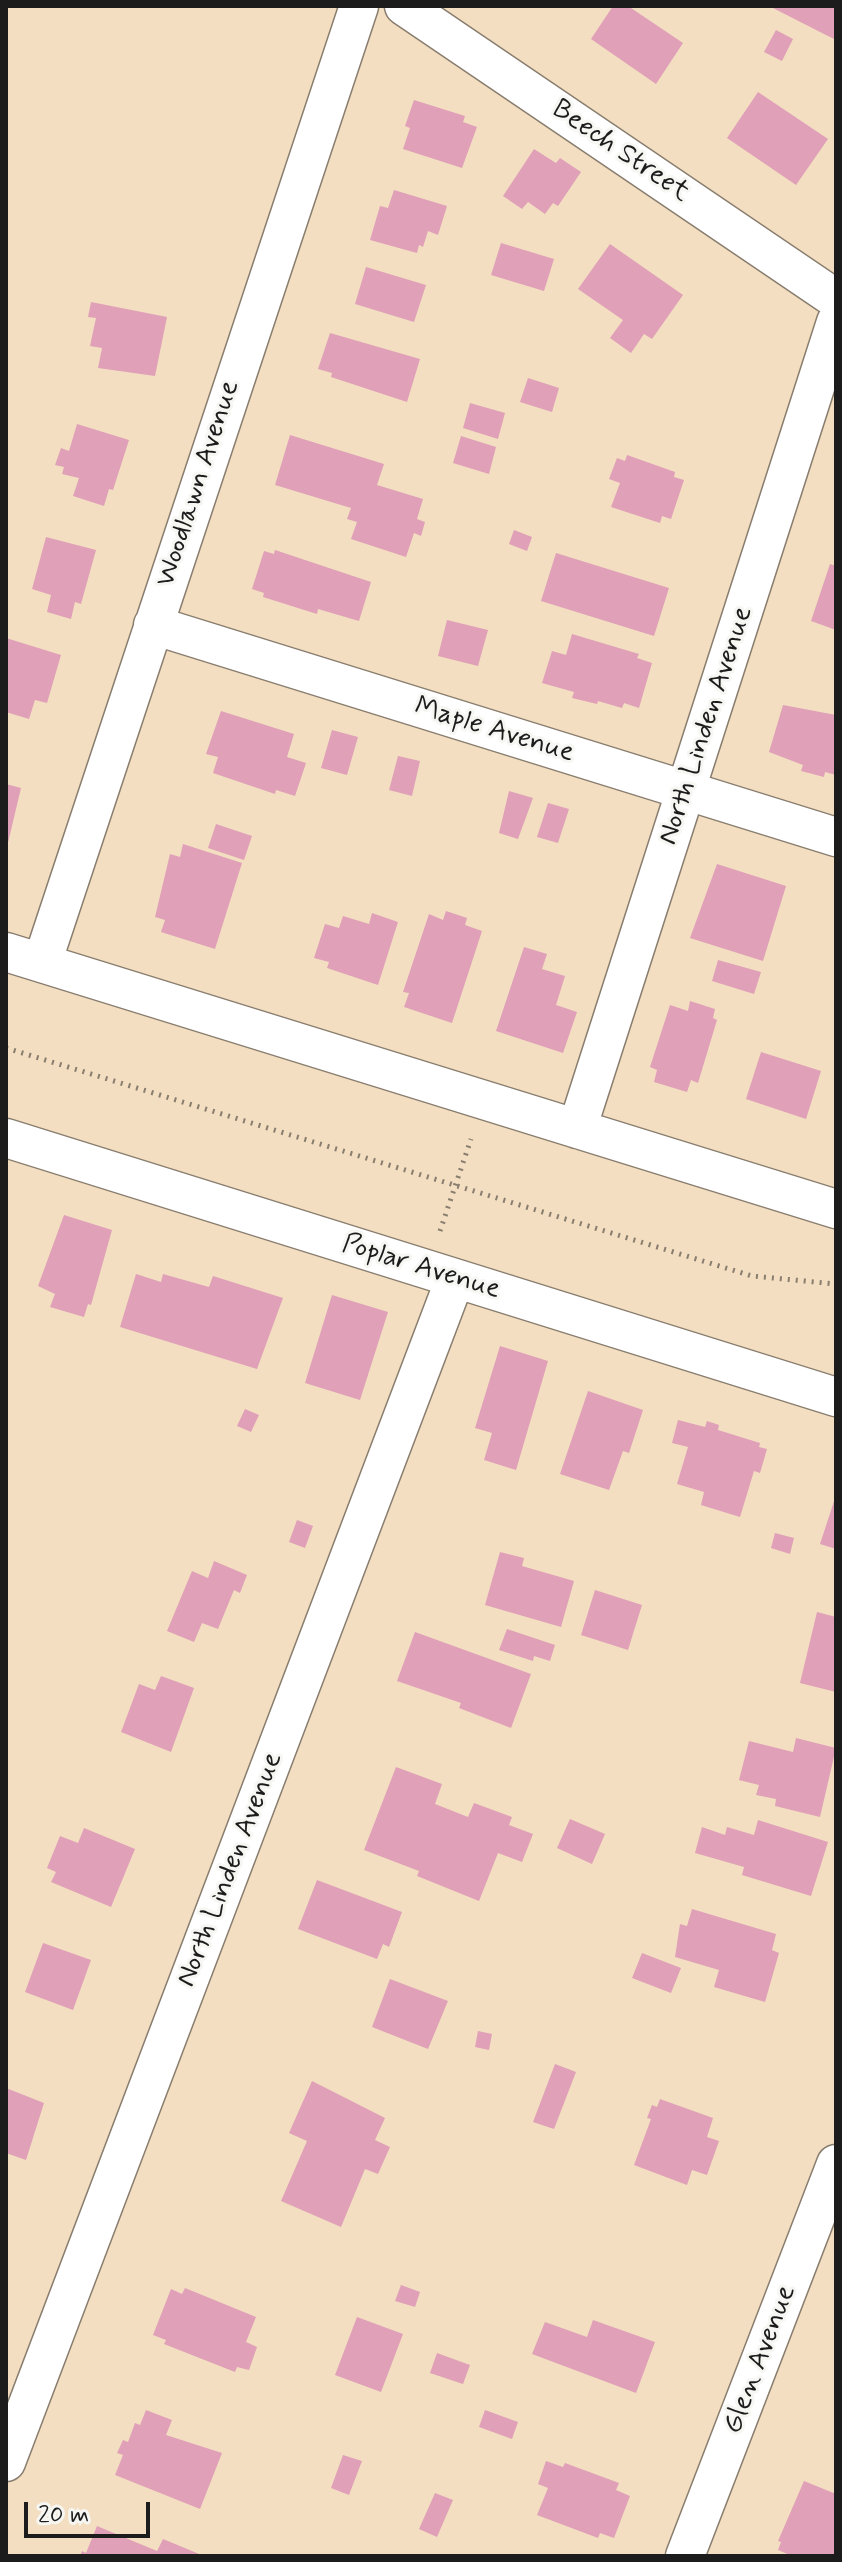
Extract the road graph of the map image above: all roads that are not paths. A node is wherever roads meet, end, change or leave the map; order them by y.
1 (359, 6) edge
2 (404, 6) edge
3 (836, 299) edge
4 (836, 322) edge
5 (153, 625) junction
6 (686, 791) junction
7 (836, 837) edge
8 (6, 952) edge
9 (42, 963) junction
10 (577, 1129) junction
11 (6, 1138) edge
12 (836, 1209) edge
13 (441, 1274) junction
14 (836, 1397) edge
15 (836, 2164) edge
16 (6, 2462) edge
17 (685, 2556) edge

1 - 5 street, Woodlawn Avenue
2 - 3 street, Beech Street
4 - 6 street, North Linden Avenue
5 - 6 street, Maple Avenue
5 - 9 street, Woodlawn Avenue
6 - 7 street, Maple Avenue
6 - 10 street, North Linden Avenue
8 - 9 street
9 - 10 street
10 - 12 street
11 - 13 street, Poplar Avenue
13 - 14 street, Poplar Avenue
13 - 16 street, North Linden Avenue
15 - 17 street, Glen Avenue

